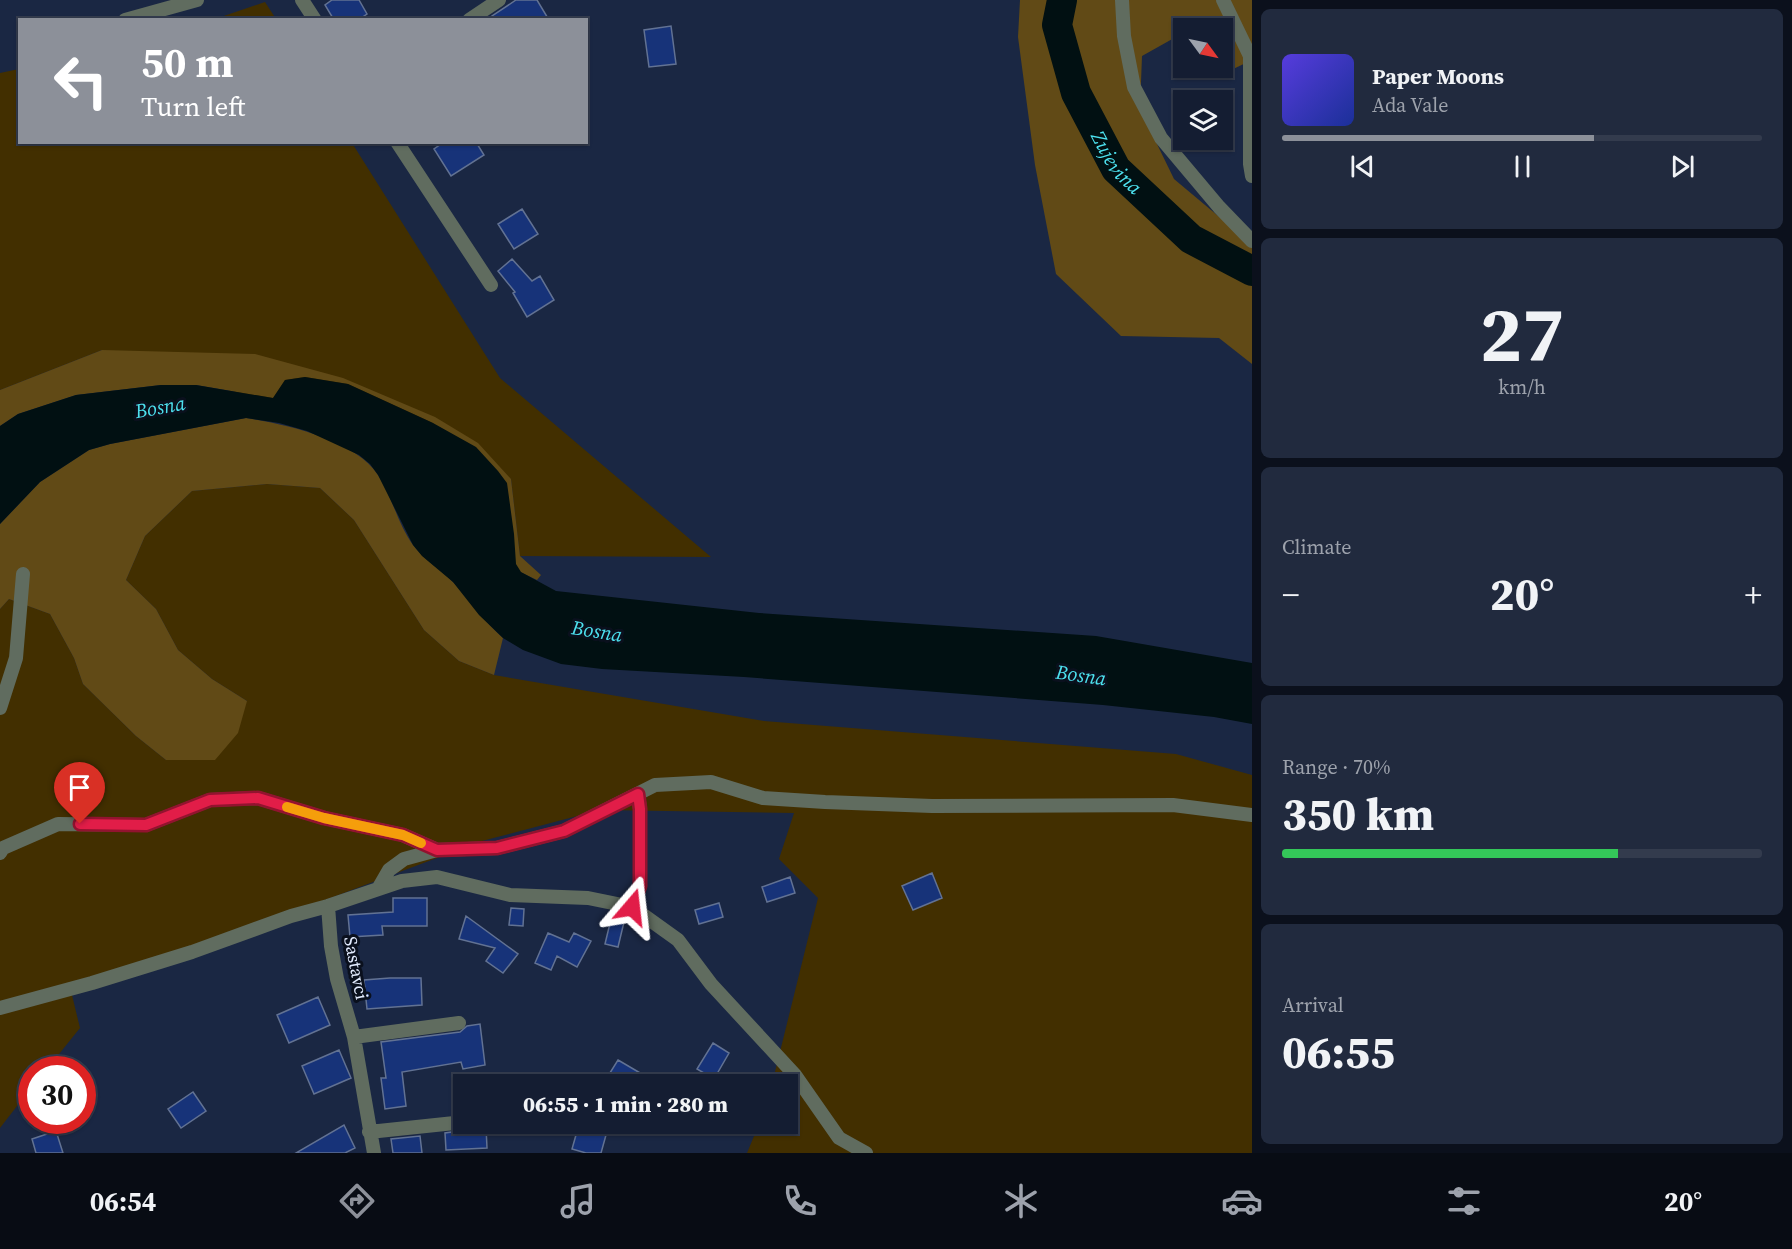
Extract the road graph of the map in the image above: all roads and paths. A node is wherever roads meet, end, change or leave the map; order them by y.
1 (197, 0) edge
2 (302, 0) edge
3 (499, 0) edge
4 (1122, 0) edge
5 (1223, 0) edge
6 (132, 18) edge
7 (314, 18) edge
8 (472, 18) edge
9 (398, 144) edge
10 (1252, 176) edge
11 (1252, 241) edge
12 (491, 285) dead end
13 (23, 574) dead end
14 (0, 708) edge
15 (638, 794) junction
16 (1252, 815) edge
17 (437, 850) junction
18 (0, 853) edge
19 (378, 889) junction
20 (328, 906) junction
21 (632, 907) junction
22 (0, 1008) edge
23 (459, 1023) dead end
24 (354, 1037) junction
25 (453, 1123) edge
26 (369, 1131) junction
27 (374, 1153) edge
28 (867, 1153) edge

1 - 6 street
2 - 7 street
3 - 8 street
4 - 11 street
5 - 10 street
9 - 12 street
13 - 14 street
15 - 16 street
15 - 17 street
15 - 21 street
17 - 18 street
17 - 19 street
19 - 20 street
19 - 21 street
20 - 22 street
20 - 24 street, Sastavci
21 - 28 street
23 - 24 street
24 - 26 street, Sastavci
25 - 26 street
26 - 27 street, Sastavci

